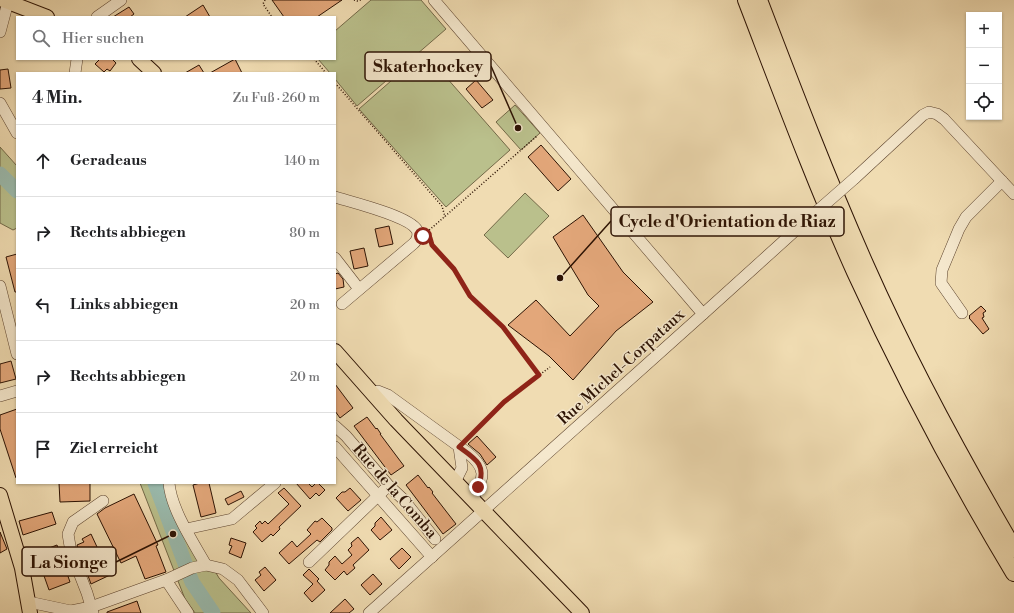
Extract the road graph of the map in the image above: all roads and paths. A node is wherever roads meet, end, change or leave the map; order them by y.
1 (121, 0) edge
2 (265, 0) edge
3 (354, 0) edge
4 (360, 0) edge
5 (434, 0) edge
6 (746, 0) edge
7 (759, 0) edge
8 (5, 1) edge
9 (44, 16) edge
10 (98, 16) edge
11 (271, 16) edge
12 (0, 32) edge
13 (77, 60) edge
14 (140, 60) edge
15 (315, 60) edge
16 (75, 72) edge
17 (153, 72) edge
18 (325, 72) edge
19 (336, 84) edge
20 (0, 103) edge
21 (545, 130) junction
22 (16, 131) edge
23 (1002, 181) junction
24 (1014, 194) edge
25 (336, 197) edge
26 (445, 217) junction
27 (336, 259) edge
28 (0, 286) edge
29 (359, 289) junction
30 (342, 304) dead end
31 (703, 314) junction
32 (962, 314) dead end
33 (16, 350) edge
34 (336, 352) edge
35 (550, 367) dead end
36 (539, 375) junction
37 (16, 391) edge
38 (372, 394) junction
39 (0, 396) edge
40 (411, 412) junction
41 (396, 420) junction
42 (336, 428) edge
43 (459, 447) junction
44 (336, 448) edge
45 (455, 482) junction
46 (169, 484) edge
47 (274, 484) edge
48 (389, 486) junction
49 (0, 495) edge
50 (379, 496) junction
51 (472, 499) junction
52 (103, 501) dead end
53 (484, 512) junction
54 (186, 529) junction
55 (435, 539) dead end
56 (1014, 549) edge
57 (432, 557) junction
58 (309, 562) dead end
59 (206, 565) junction
60 (1014, 572) edge
61 (166, 580) junction
62 (30, 608) edge
63 (92, 610) edge
64 (188, 613) edge
65 (263, 613) edge
66 (369, 613) edge
67 (582, 613) edge

1 - 10 street
2 - 11 path
3 - 4 path
5 - 21 street, Rue Michel-Corpataux
6 - 60 highway
7 - 56 highway
8 - 9 main road
8 - 12 street
13 - 16 street
14 - 17 main road
15 - 18 path
19 - 26 path
20 - 22 street
21 - 26 path
21 - 31 street, Rue Michel-Corpataux
23 - 24 street
23 - 31 street, bridge
23 - 32 street
25 - 29 street
26 - 36 path
27 - 29 street
28 - 33 street
29 - 30 street
31 - 53 street, Rue Michel-Corpataux
34 - 38 main road
35 - 36 path
36 - 43 path
37 - 39 street
38 - 40 street
38 - 41 main road
40 - 41 street
40 - 43 street
41 - 45 main road
42 - 48 street
43 - 45 street
43 - 51 street
44 - 50 street, Rue de la Comba
45 - 51 main road
46 - 54 street
47 - 54 street
48 - 50 street
48 - 55 street
49 - 62 main road
50 - 57 street, Rue de la Comba
50 - 58 street
51 - 53 main road
52 - 63 street
53 - 57 street, Rue Michel-Corpataux
53 - 67 main road
54 - 59 street
57 - 66 street, Rue Michel-Corpataux
59 - 61 street
59 - 65 street
61 - 63 street
61 - 64 street
62 - 63 street

